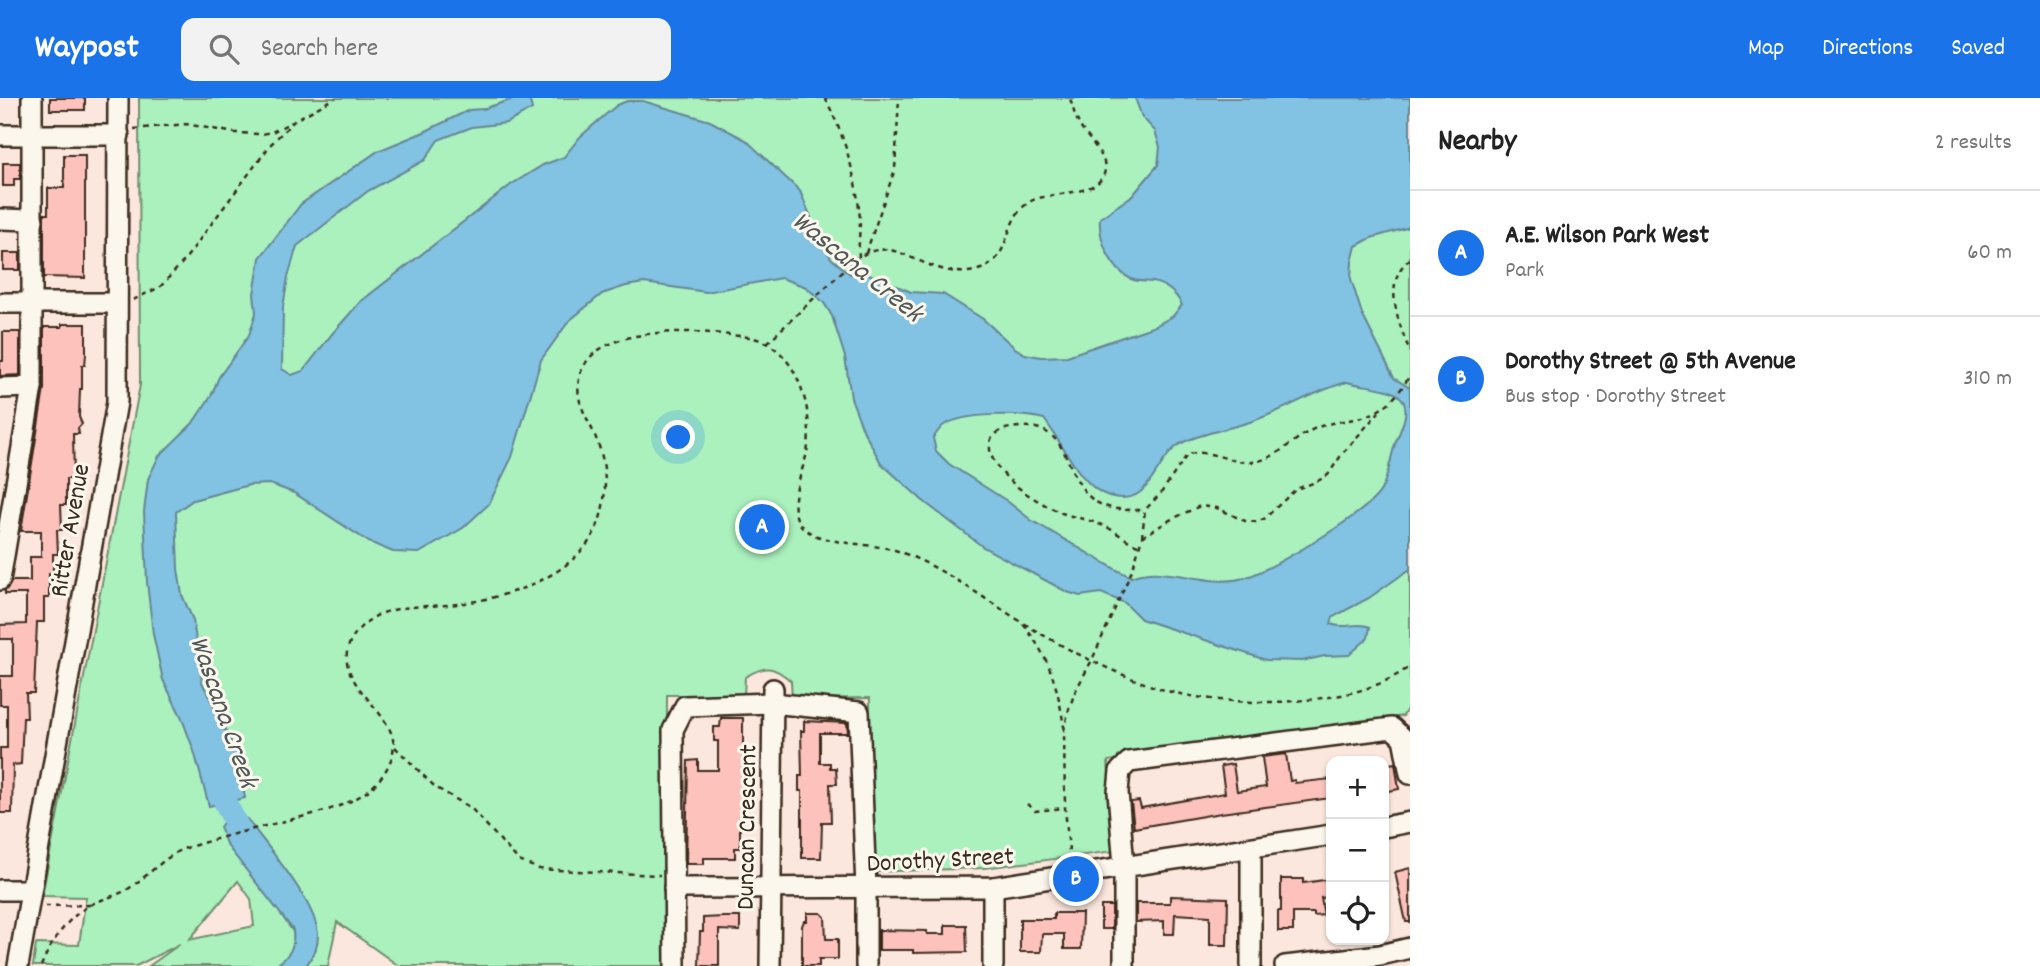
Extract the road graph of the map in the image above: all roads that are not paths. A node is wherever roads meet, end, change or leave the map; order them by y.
1 (32, 98) edge
2 (118, 98) edge
3 (118, 132) junction
4 (0, 135) edge
5 (32, 135) junction
6 (0, 219) edge
7 (33, 219) junction
8 (0, 303) edge
9 (34, 303) junction
10 (116, 303) junction
11 (32, 387) junction
12 (0, 388) edge
13 (0, 580) edge
14 (773, 696) junction
15 (1410, 774) edge
16 (1410, 822) edge
17 (1389, 826) edge
18 (1326, 836) edge
19 (1251, 848) junction
20 (1124, 866) junction
21 (674, 882) junction
22 (993, 887) junction
23 (770, 888) junction
24 (866, 889) junction
25 (0, 890) edge
26 (28, 899) junction
27 (1410, 948) edge
28 (1380, 961) edge
29 (18, 966) edge
30 (675, 966) edge
31 (770, 966) edge
32 (866, 966) edge
33 (993, 966) edge
34 (1124, 966) edge
35 (1251, 966) edge
36 (1285, 966) edge

1 - 5 street
2 - 3 street, Ritter Avenue
3 - 5 street
3 - 10 street, Ritter Avenue
4 - 5 street
5 - 7 street
6 - 7 street
7 - 9 street
8 - 9 street
9 - 10 street
9 - 11 street
10 - 26 street, Ritter Avenue
11 - 12 street
11 - 13 street
14 - 21 street
14 - 23 street, Duncan Crescent
14 - 24 street
15 - 20 street
16 - 17 street
18 - 19 street, Dorothy Street
19 - 20 street, Dorothy Street
19 - 35 street
20 - 22 street, Dorothy Street
20 - 34 street
21 - 23 street, Dorothy Street
21 - 30 street
22 - 24 street, Dorothy Street
22 - 33 street
23 - 24 street, Dorothy Street
23 - 31 street, Duncan Crescent
24 - 32 street
25 - 26 street
26 - 29 street, Ritter Avenue
27 - 28 street
28 - 36 street

